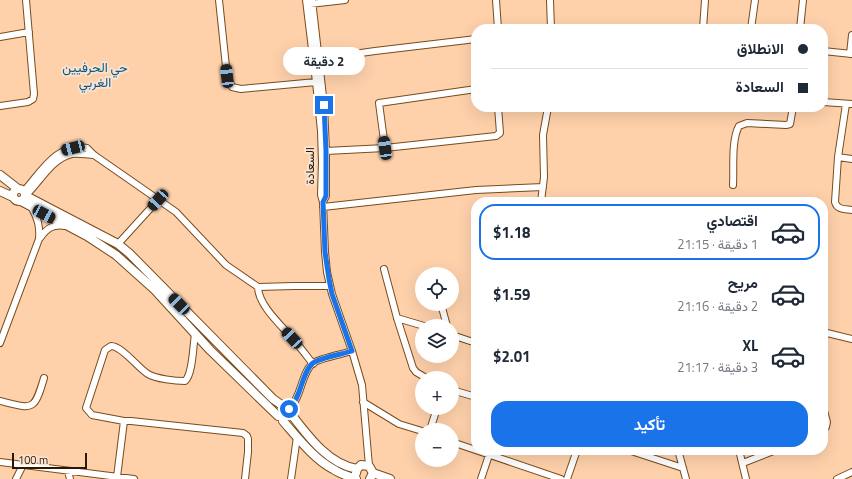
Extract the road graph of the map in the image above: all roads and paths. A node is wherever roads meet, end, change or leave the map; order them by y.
1 (26, 0) edge
2 (219, 0) edge
3 (345, 0) edge
4 (496, 0) edge
5 (550, 0) edge
6 (705, 0) edge
7 (755, 0) edge
8 (803, 0) edge
9 (309, 2) edge
10 (498, 24) edge
11 (551, 24) edge
12 (703, 24) edge
13 (752, 24) edge
14 (801, 24) edge
15 (29, 32) junction
16 (852, 35) edge
17 (0, 37) edge
18 (471, 40) edge
19 (828, 52) edge
20 (851, 54) edge
21 (318, 59) junction
22 (316, 82) junction
23 (471, 90) edge
24 (828, 102) edge
25 (849, 104) edge
26 (0, 106) edge
27 (498, 112) edge
28 (547, 112) edge
29 (792, 112) edge
30 (385, 148) junction
31 (326, 151) junction
32 (838, 157) junction
33 (852, 158) edge
34 (1, 180) edge
35 (733, 185) dead end
36 (543, 187) junction
37 (0, 191) edge
38 (23, 194) junction
39 (542, 197) edge
40 (158, 200) junction
41 (323, 205) junction
42 (32, 208) junction
43 (852, 210) edge
44 (69, 227) junction
45 (39, 239) junction
46 (118, 244) junction
47 (384, 269) dead end
48 (330, 286) junction
49 (258, 287) junction
50 (397, 318) junction
51 (415, 323) edge
52 (2, 333) edge
53 (828, 333) edge
54 (195, 334) junction
55 (459, 337) edge
56 (852, 339) edge
57 (471, 341) edge
58 (0, 343) edge
59 (352, 351) junction
60 (313, 364) junction
61 (415, 371) edge
62 (44, 378) dead end
63 (459, 392) edge
64 (471, 396) edge
65 (0, 401) edge
66 (363, 402) junction
67 (288, 410) junction
68 (280, 418) junction
69 (124, 422) junction
70 (415, 430) edge
71 (297, 438) junction
72 (459, 444) edge
73 (471, 449) edge
74 (489, 455) joint
75 (575, 455) edge
76 (643, 455) edge
77 (679, 455) edge
78 (741, 455) edge
79 (763, 455) edge
80 (0, 462) edge
81 (743, 463) junction
82 (23, 465) junction
83 (683, 468) junction
84 (366, 470) edge
85 (68, 471) junction
86 (852, 472) edge
87 (117, 477) junction
88 (16, 479) edge
89 (70, 479) edge
90 (134, 479) edge
91 (245, 479) edge
92 (291, 479) edge
93 (357, 479) edge
94 (390, 479) edge
95 (482, 479) edge
96 (561, 479) edge
97 (567, 479) edge
98 (686, 479) edge
99 (746, 479) edge
100 (837, 479) edge

1 - 15 street
2 - 22 street
3 - 9 street
4 - 10 street
5 - 11 street
6 - 12 street
7 - 13 street
8 - 14 street
9 - 21 street, السعادة
9 - 22 street, السعادة
15 - 17 street
15 - 26 street
16 - 20 street
18 - 21 street
19 - 20 street
21 - 31 street, السعادة
22 - 41 street, السعادة
23 - 30 street
24 - 25 street
25 - 32 street
27 - 30 street
28 - 36 street
29 - 35 street
30 - 31 street
31 - 41 street, السعادة
32 - 33 street
32 - 43 street
34 - 38 main road
36 - 39 street
36 - 41 street
37 - 38 main road
38 - 40 street
38 - 42 main road
38 - 46 main road
40 - 46 street
40 - 49 street
41 - 48 street
42 - 44 main road
42 - 45 street
44 - 45 street
44 - 54 main road
45 - 52 street
46 - 67 main road
47 - 50 street
48 - 49 street
48 - 59 street
49 - 60 street
50 - 51 street
50 - 61 street
52 - 58 street
53 - 56 street
54 - 68 main road
54 - 69 street
55 - 57 street
59 - 60 street
59 - 66 street
60 - 67 street
62 - 65 street
63 - 64 street
66 - 70 street
66 - 84 street
67 - 68 main road
67 - 68 main road
67 - 84 main road
68 - 71 main road
69 - 87 street
69 - 91 street
71 - 92 street
71 - 93 main road
72 - 73 street
74 - 95 street
74 - 96 street
75 - 97 street
76 - 83 street
77 - 83 street
78 - 81 street
79 - 81 street
80 - 82 street
81 - 99 street
82 - 85 street
82 - 88 street
83 - 98 street
84 - 93 main road
84 - 94 main road
85 - 87 street
85 - 89 street
86 - 100 street
87 - 90 street

